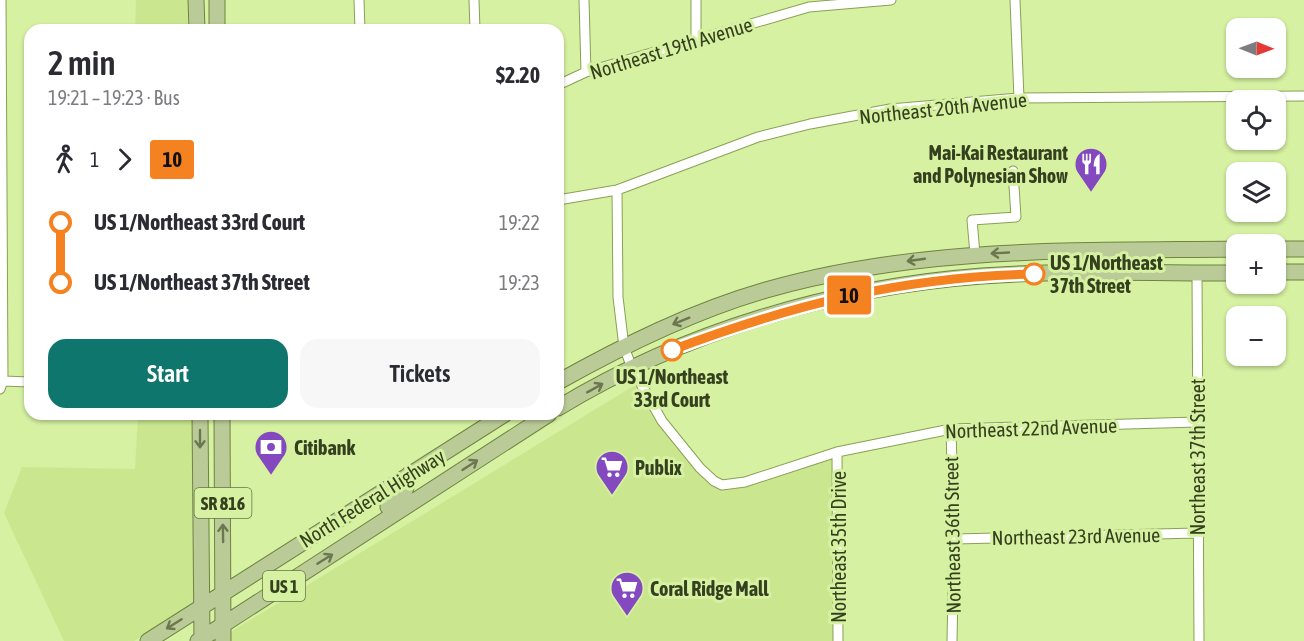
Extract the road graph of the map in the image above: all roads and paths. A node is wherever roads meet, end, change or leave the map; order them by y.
1 (0, 0) edge
2 (196, 0) edge
3 (217, 0) edge
4 (359, 0) edge
5 (474, 0) edge
6 (584, 0) edge
7 (696, 0) edge
8 (891, 0) edge
9 (1015, 0) edge
10 (809, 3) edge
11 (196, 24) edge
12 (217, 24) edge
13 (360, 24) edge
14 (475, 24) edge
15 (696, 39) junction
16 (586, 72) junction
17 (564, 82) edge
18 (1304, 96) edge
19 (1019, 99) junction
20 (1012, 171) dead end
21 (616, 190) junction
22 (564, 199) edge
23 (1226, 249) edge
24 (1286, 249) edge
25 (1304, 249) edge
26 (1185, 250) junction
27 (1226, 250) edge
28 (975, 254) junction
29 (1286, 272) edge
30 (1304, 272) edge
31 (1158, 273) junction
32 (1197, 273) junction
33 (1226, 273) edge
34 (944, 280) junction
35 (624, 347) junction
36 (632, 368) junction
37 (564, 379) edge
38 (24, 383) edge
39 (2, 385) edge
40 (564, 405) edge
41 (200, 420) edge
42 (219, 420) edge
43 (495, 420) edge
44 (540, 420) edge
45 (1197, 422) junction
46 (951, 429) junction
47 (837, 452) junction
48 (435, 458) junction
49 (409, 474) junction
50 (420, 497) junction
51 (368, 531) junction
52 (1197, 533) junction
53 (954, 539) junction
54 (223, 592) junction
55 (201, 608) junction
56 (222, 625) junction
57 (200, 640) edge
58 (148, 641) edge
59 (223, 641) edge
60 (838, 641) edge
61 (952, 641) edge
62 (1199, 641) edge

1 - 39 street
2 - 11 main road
3 - 12 main road
4 - 13 street
5 - 14 street
6 - 16 street
7 - 15 street
8 - 10 street, Northeast 19th Avenue
9 - 19 street
10 - 15 street, Northeast 19th Avenue
15 - 16 street, Northeast 19th Avenue
16 - 17 street, Northeast 19th Avenue
18 - 19 street, Northeast 20th Avenue
19 - 21 street, Northeast 20th Avenue
20 - 28 street
21 - 22 street, Northeast 20th Avenue
21 - 35 street
23 - 26 main road
24 - 25 main road
26 -> 28 main road
26 - 31 main road
27 - 32 main road
28 - 34 main road
28 -> 35 main road
29 - 30 main road
31 - 32 main road
31 - 34 main road
32 - 33 main road
32 - 45 street, Northeast 37th Street
34 - 36 main road
35 - 36 street
35 - 37 main road
40 -> 36 main road
36 - 47 street, Northeast 22nd Avenue
38 - 39 street
41 -> 55 main road, SR 816
54 -> 42 main road, SR 816
43 - 48 main road, North Federal Highway / US 1
50 -> 44 main road, North Federal Highway / US 1
45 - 46 street, Northeast 22nd Avenue
45 - 52 street, Northeast 37th Street
46 - 47 street, Northeast 22nd Avenue
46 - 53 street, Northeast 36th Street
47 - 60 street, Northeast 35th Drive
48 - 49 main road, North Federal Highway / US 1
48 - 50 main road
49 - 51 main road
49 - 54 main road, North Federal Highway / US 1
50 - 51 main road, North Federal Highway / US 1
56 -> 51 main road, North Federal Highway / US 1
52 - 53 street, Northeast 23rd Avenue
52 - 62 street, Northeast 37th Street
53 - 61 street, Northeast 36th Street
54 - 55 main road, North Federal Highway / US 1
54 - 56 main road, SR 816
55 - 57 main road, SR 816
55 -> 58 main road, North Federal Highway / US 1
56 - 57 main road, North Federal Highway / US 1
56 - 59 main road, SR 816

